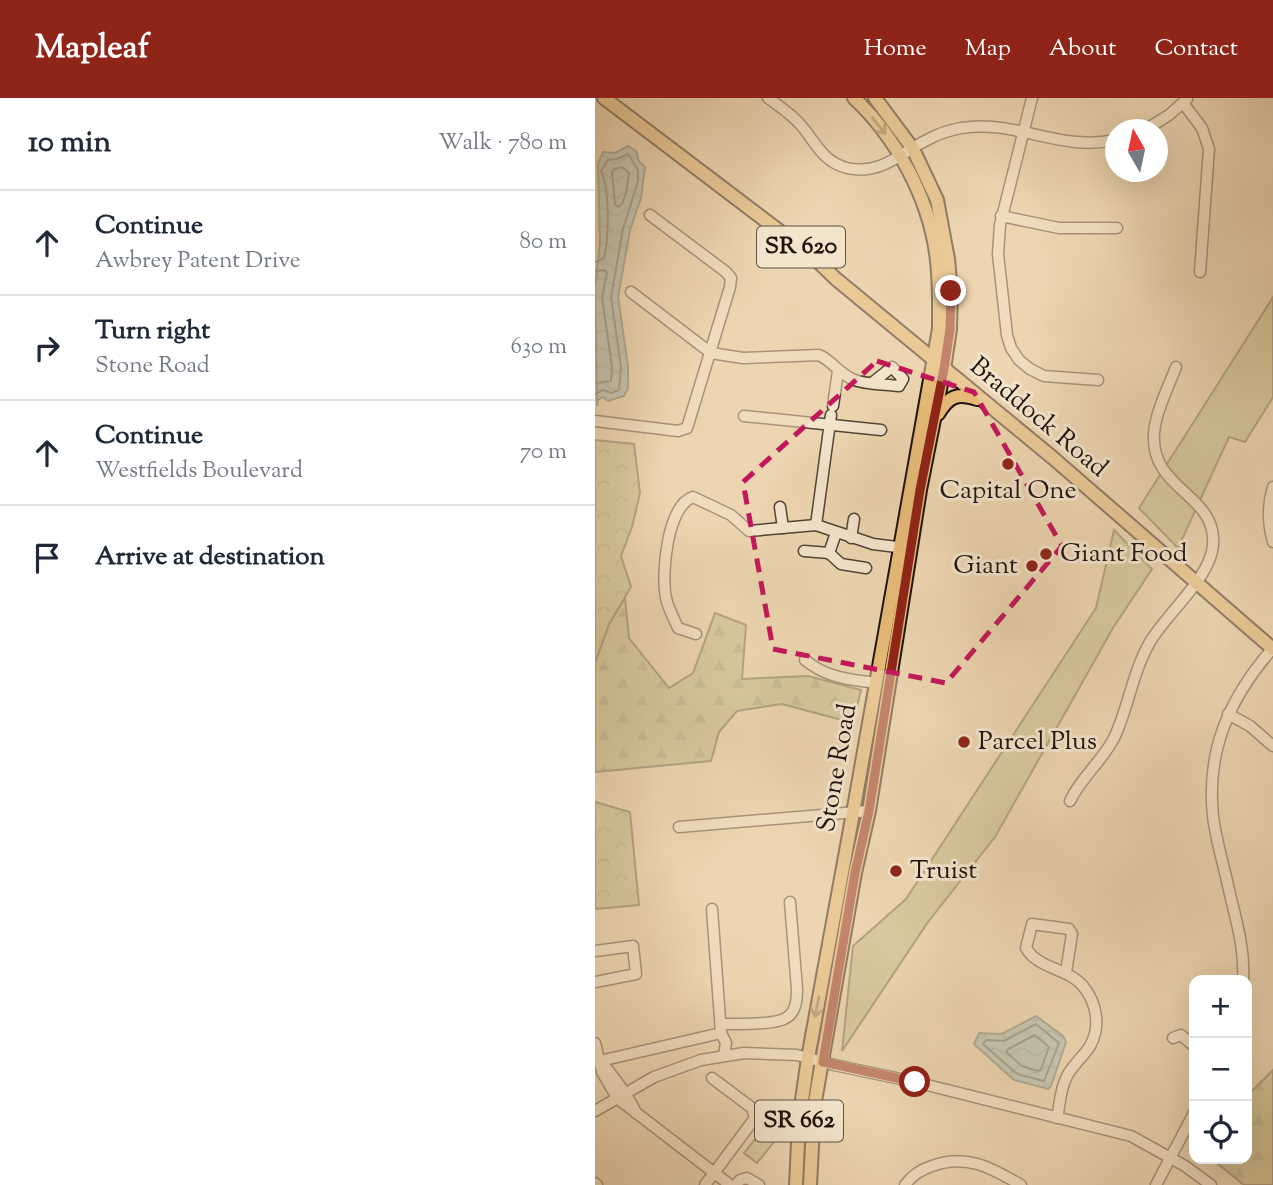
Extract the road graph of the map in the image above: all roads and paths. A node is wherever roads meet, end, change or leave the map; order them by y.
1 (768, 98) edge
2 (854, 98) edge
3 (875, 98) edge
4 (1032, 98) edge
5 (607, 100) edge
6 (1185, 100) edge
7 (595, 102) edge
8 (1163, 119) edge
9 (1023, 133) junction
10 (1105, 142) edge
11 (913, 149) junction
12 (900, 157) junction
13 (650, 215) dead end
14 (1001, 216) junction
15 (1117, 228) dead end
16 (1200, 272) dead end
17 (631, 292) dead end
18 (711, 353) junction
19 (933, 359) junction
20 (1176, 368) dead end
21 (944, 369) junction
22 (838, 371) junction
23 (1098, 380) dead end
24 (872, 383) dead end
25 (986, 402) junction
26 (831, 415) junction
27 (744, 416) dead end
28 (595, 421) edge
29 (934, 421) junction
30 (881, 430) dead end
31 (1273, 488) edge
32 (781, 507) dead end
33 (854, 519) dead end
34 (816, 525) junction
35 (783, 527) junction
36 (836, 533) junction
37 (852, 538) junction
38 (1273, 542) edge
39 (905, 548) junction
40 (804, 551) dead end
41 (829, 553) junction
42 (866, 568) dead end
43 (1196, 582) junction
44 (696, 634) dead end
45 (1273, 649) edge
46 (805, 660) dead end
47 (876, 683) junction
48 (1228, 714) junction
49 (1273, 746) edge
50 (1070, 801) dead end
51 (869, 811) junction
52 (853, 813) junction
53 (679, 827) dead end
54 (790, 902) dead end
55 (712, 909) dead end
56 (595, 951) edge
57 (1066, 972) junction
58 (1243, 975) edge
59 (595, 982) edge
60 (721, 1029) junction
61 (1174, 1038) dead end
62 (1189, 1042) edge
63 (595, 1043) edge
64 (725, 1055) junction
65 (807, 1058) junction
66 (597, 1061) edge
67 (823, 1062) junction
68 (712, 1078) dead end
69 (621, 1096) junction
70 (595, 1111) edge
71 (1057, 1118) junction
72 (1189, 1122) edge
73 (1170, 1157) junction
74 (714, 1173) junction
75 (705, 1185) edge
76 (730, 1185) edge
77 (736, 1185) edge
78 (759, 1185) edge
79 (796, 1185) edge
80 (810, 1185) edge
81 (905, 1185) edge
82 (1021, 1185) edge
83 (1156, 1185) edge
84 (1211, 1185) edge

1 - 12 street
2 -> 12 main road, SR 662
3 - 11 main road, SR 662
4 - 9 street
5 - 7 main road
5 - 19 main road, Braddock Road / SR 620
6 - 8 street
6 - 16 street
9 - 10 street
9 - 11 street
9 - 14 street
11 - 12 street
11 - 21 main road, SR 662
12 - 19 main road, SR 662
13 - 18 street
14 - 15 street
14 - 23 street
17 - 18 street
18 - 22 street
18 - 28 street
19 - 21 main road, Braddock Road / SR 620
19 - 39 main road, Stone Road / SR 662
20 - 43 street
21 - 25 main road, Braddock Road / SR 620
21 - 29 main road, Stone Road / SR 662
22 - 24 street
22 - 26 street
25 - 29 main road
25 - 43 main road, Braddock Road / SR 620
26 - 27 street
26 - 30 street
26 - 34 street
29 - 39 main road, Stone Road / SR 662
31 - 38 street
32 - 35 street
33 - 37 street
34 - 35 street
34 - 36 street
35 - 44 street
36 - 37 street
36 - 41 street
37 - 39 street
39 - 47 main road, Stone Road / SR 662
39 - 51 main road, Stone Road / SR 662
40 - 41 street
41 - 42 street
43 - 45 main road, Braddock Road / SR 620
43 - 50 street
45 - 48 street
46 - 47 street
47 - 52 main road, Stone Road / SR 662
48 - 49 street
48 - 58 street
51 - 52 street
51 - 67 main road, Stone Road / SR 662
52 - 53 street
52 -> 65 main road, Stone Road / SR 662
54 - 60 street
55 - 60 street
56 - 59 street
57 - 57 street
57 - 71 street
60 - 64 street
60 - 66 street
61 - 62 street
63 - 66 street
64 - 65 street
64 - 69 street
65 - 67 street
65 - 79 main road, Stone Road / SR 662
66 - 69 street
67 - 71 street
67 - 80 main road, Stone Road / SR 662
68 - 74 street
69 - 70 street
69 - 74 street
71 - 73 street
72 - 73 street
73 - 83 street
73 - 84 street
74 - 75 street
74 - 76 street
77 - 78 street
81 - 82 street

